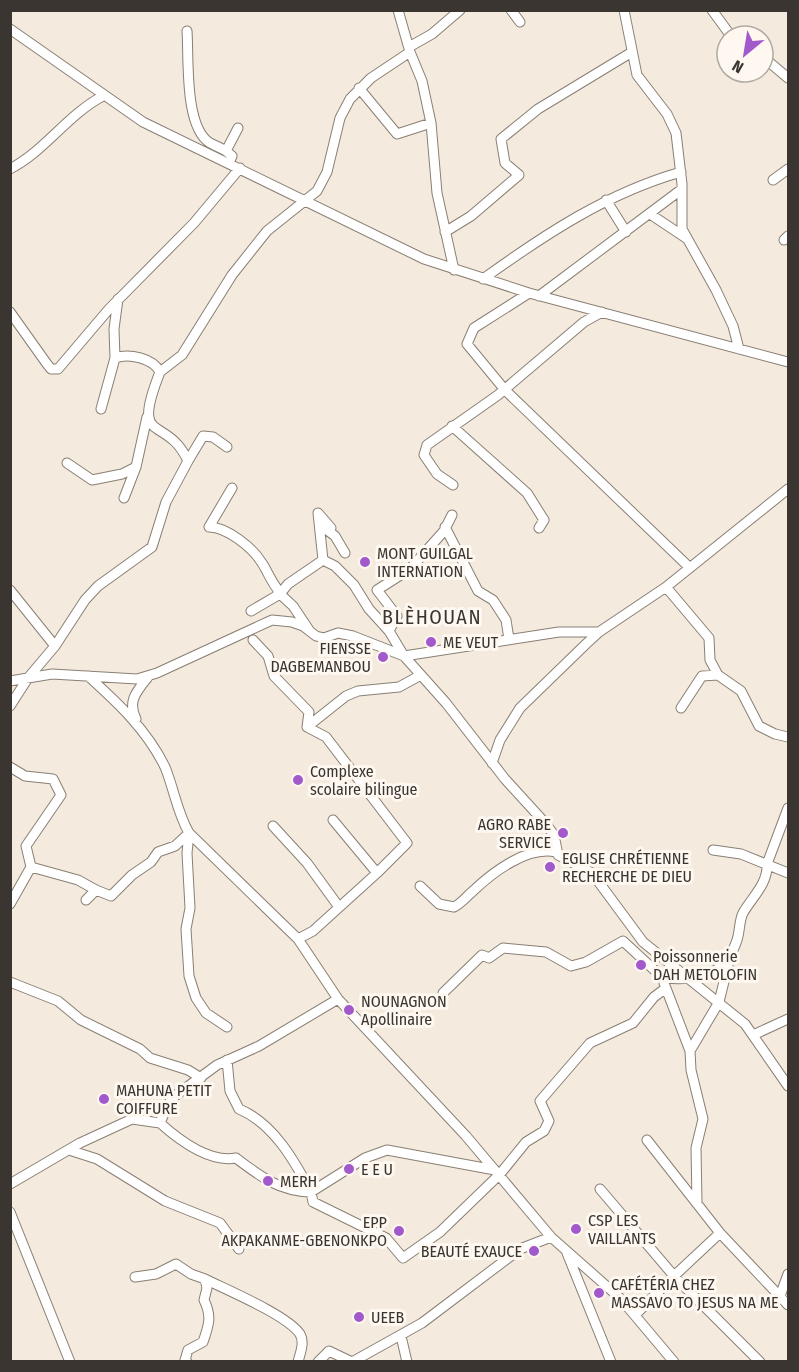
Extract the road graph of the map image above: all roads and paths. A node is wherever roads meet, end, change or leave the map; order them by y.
1 (398, 10) edge
2 (460, 10) edge
3 (511, 10) edge
4 (624, 10) edge
5 (712, 10) edge
6 (520, 22) dead end
7 (722, 24) edge
8 (10, 29) edge
9 (186, 31) dead end
10 (409, 49) junction
11 (632, 52) junction
12 (775, 67) edge
13 (789, 78) edge
14 (359, 88) junction
15 (103, 96) junction
16 (431, 123) junction
17 (238, 128) dead end
18 (226, 151) junction
19 (229, 163) junction
20 (240, 168) junction
21 (10, 169) edge
22 (789, 169) edge
23 (681, 171) junction
24 (773, 180) dead end
25 (682, 189) junction
26 (305, 200) junction
27 (606, 200) junction
28 (650, 214) junction
29 (445, 232) junction
30 (626, 232) junction
31 (686, 238) junction
32 (454, 270) junction
33 (483, 279) junction
34 (529, 293) junction
35 (539, 296) junction
36 (118, 299) junction
37 (10, 312) edge
38 (602, 312) junction
39 (739, 349) junction
40 (116, 358) junction
41 (789, 362) edge
42 (160, 372) junction
43 (505, 390) junction
44 (101, 409) dead end
45 (147, 417) junction
46 (452, 426) junction
47 (227, 447) dead end
48 (188, 461) junction
49 (67, 463) dead end
50 (136, 467) junction
51 (453, 485) dead end
52 (232, 488) dead end
53 (789, 489) edge
54 (124, 498) dead end
55 (452, 515) dead end
56 (445, 527) junction
57 (539, 528) dead end
58 (345, 553) dead end
59 (323, 560) junction
60 (690, 568) junction
61 (666, 587) junction
62 (10, 590) edge
63 (279, 594) junction
64 (251, 611) dead end
65 (309, 630) junction
66 (389, 631) junction
67 (599, 632) junction
68 (509, 639) junction
69 (253, 640) dead end
70 (55, 646) junction
71 (404, 656) junction
72 (710, 660) junction
73 (421, 675) junction
74 (718, 675) junction
75 (87, 676) junction
76 (702, 676) junction
77 (148, 677) junction
78 (28, 678) junction
79 (10, 681) edge
80 (10, 706) edge
81 (681, 708) dead end
82 (307, 727) junction
83 (141, 729) junction
84 (789, 737) edge
85 (492, 763) junction
86 (10, 767) edge
87 (789, 808) edge
88 (333, 819) dead end
89 (273, 826) dead end
90 (189, 832) junction
91 (713, 850) dead end
92 (556, 852) junction
93 (31, 867) junction
94 (770, 869) junction
95 (377, 873) junction
96 (789, 873) edge
97 (420, 886) dead end
98 (96, 890) junction
99 (86, 900) dead end
100 (10, 904) edge
101 (339, 907) junction
102 (298, 939) junction
103 (729, 961) junction
104 (687, 977) junction
105 (663, 978) junction
106 (10, 982) edge
107 (666, 988) junction
108 (443, 993) dead end
109 (338, 999) junction
110 (719, 1002) junction
111 (789, 1018) edge
112 (227, 1027) dead end
113 (753, 1035) junction
114 (690, 1051) junction
115 (226, 1060) junction
116 (201, 1078) junction
117 (787, 1082) edge
118 (160, 1123) junction
119 (646, 1140) dead end
120 (69, 1150) junction
121 (498, 1172) junction
122 (10, 1184) edge
123 (600, 1189) dead end
124 (311, 1192) junction
125 (697, 1203) junction
126 (10, 1212) edge
127 (720, 1233) junction
128 (551, 1237) junction
129 (239, 1249) dead end
130 (566, 1250) junction
131 (789, 1274) edge
132 (674, 1276) junction
133 (135, 1277) dead end
134 (205, 1279) junction
135 (780, 1296) junction
136 (789, 1305) edge
137 (635, 1315) junction
138 (400, 1336) junction
139 (70, 1362) edge
140 (187, 1362) edge
141 (298, 1362) edge
142 (318, 1362) edge
143 (352, 1362) edge
144 (407, 1362) edge
145 (611, 1362) edge
146 (674, 1362) edge
147 (760, 1362) edge

1 - 10 street
2 - 10 street
3 - 6 street
4 - 11 street
5 - 7 street
8 - 15 street
9 - 18 street
10 - 14 street
10 - 16 street
11 - 23 street
11 - 29 street
12 - 13 street
14 - 16 street
14 - 26 street
15 - 19 street
15 - 21 street
16 - 29 street
17 - 18 street
18 - 19 street
19 - 20 street
20 - 26 street
20 - 36 street
22 - 24 street
23 - 25 street
23 - 27 street
25 - 28 street
25 - 31 street
26 - 32 street
26 - 42 street
27 - 30 street
27 - 33 street
28 - 30 street
28 - 31 street
29 - 32 street
30 - 35 street
31 - 39 street
32 - 33 street
33 - 34 street
34 - 35 street
34 - 43 street
35 - 38 street
36 - 37 street
36 - 40 street
38 - 39 street
38 - 43 street
39 - 41 street
40 - 42 street
40 - 44 street
42 - 45 street
43 - 46 street
43 - 60 street
45 - 48 street
45 - 50 street
46 - 51 street
46 - 57 street
47 - 48 street
48 - 70 street
49 - 50 street
50 - 54 street
52 - 63 street
53 - 60 street
55 - 56 street
56 - 66 street
56 - 68 street
58 - 59 street
59 - 63 street
59 - 66 street
60 - 61 street
61 - 67 street
61 - 72 street
62 - 70 street
63 - 64 street
63 - 65 street
65 - 71 street
65 - 77 street
66 - 71 street
67 - 68 street
67 - 85 street
68 - 71 street
69 - 82 street
70 - 78 street
71 - 73 street
72 - 74 street
72 - 76 street
73 - 82 street
73 - 85 street
74 - 76 street
74 - 84 street
75 - 77 street
75 - 78 street
75 - 83 street
76 - 81 street
77 - 83 street
78 - 79 street
78 - 80 street
82 - 95 street
83 - 90 street
85 - 92 street
86 - 93 street
87 - 94 street
88 - 95 street
89 - 101 street
90 - 98 street
90 - 102 street
90 - 112 street
91 - 94 street
92 - 97 street
92 - 104 street
93 - 98 street
93 - 100 street
94 - 96 street
94 - 103 street
95 - 101 street
98 - 99 street
101 - 102 street
102 - 109 street
103 - 104 street
103 - 110 street
104 - 105 street
104 - 110 street
105 - 107 street
105 - 108 street
106 - 116 street
107 - 114 street
107 - 121 street
109 - 115 street
109 - 121 street
110 - 113 street
110 - 114 street
111 - 113 street
113 - 117 street
114 - 125 street
115 - 116 street
115 - 124 street
116 - 118 street
118 - 120 street
118 - 124 street
119 - 125 street
120 - 122 street
120 - 129 street
121 - 124 street
121 - 124 street
121 - 128 street
123 - 132 street
125 - 127 street
126 - 139 street
127 - 132 street
127 - 135 street
128 - 130 street
128 - 138 street
130 - 137 street
130 - 145 street
131 - 135 street
132 - 137 street
132 - 147 street
133 - 134 street
134 - 140 street
134 - 141 street
135 - 136 street
137 - 146 street
138 - 143 street
138 - 144 street
142 - 143 street

